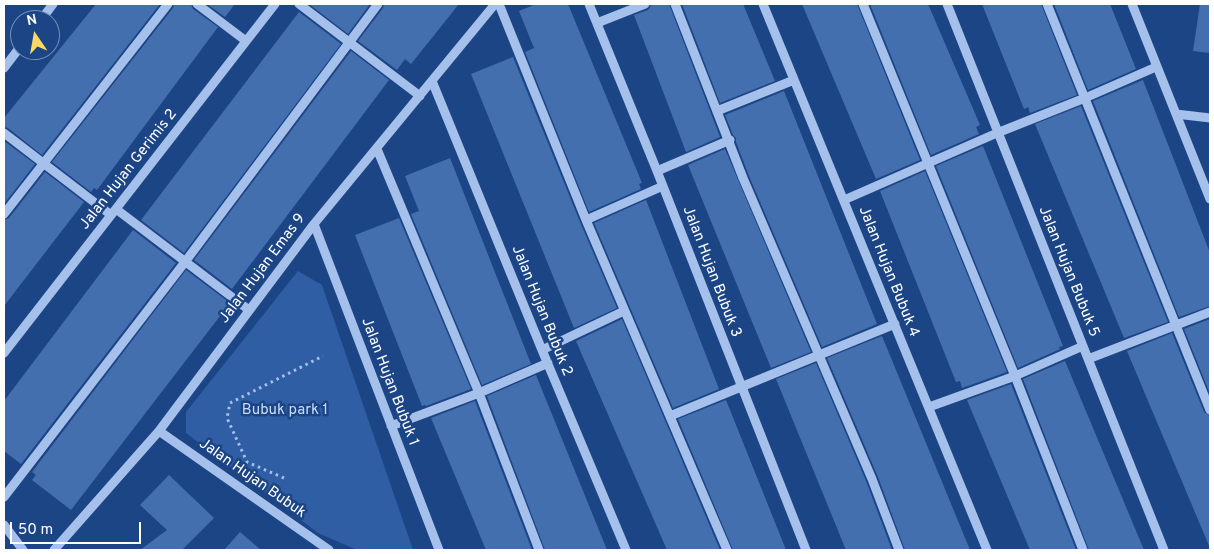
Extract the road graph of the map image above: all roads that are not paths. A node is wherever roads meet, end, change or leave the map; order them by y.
1 (168, 4) edge
2 (197, 4) edge
3 (275, 4) edge
4 (299, 4) edge
5 (378, 4) edge
6 (497, 4) edge
7 (589, 4) edge
8 (645, 4) edge
9 (674, 4) edge
10 (763, 4) edge
11 (863, 4) edge
12 (947, 4) edge
13 (1047, 4) edge
14 (1132, 4) edge
15 (597, 24) junction
16 (246, 42) junction
17 (349, 42) junction
18 (1156, 67) junction
19 (794, 80) junction
20 (432, 81) junction
21 (420, 96) junction
22 (1085, 98) junction
23 (717, 111) junction
24 (1176, 114) junction
25 (1210, 118) edge
26 (997, 132) junction
27 (4, 133) edge
28 (730, 140) junction
29 (377, 149) junction
30 (928, 162) junction
31 (43, 163) junction
32 (657, 171) junction
33 (663, 186) junction
34 (1210, 199) edge
35 (844, 200) junction
36 (114, 212) junction
37 (4, 214) edge
38 (586, 220) junction
39 (314, 224) junction
40 (185, 262) junction
41 (249, 310) junction
42 (624, 311) junction
43 (1210, 312) edge
44 (895, 324) junction
45 (1176, 325) junction
46 (1082, 346) junction
47 (542, 350) junction
48 (4, 353) edge
49 (825, 353) junction
50 (1088, 359) junction
51 (548, 363) junction
52 (1015, 376) junction
53 (742, 386) junction
54 (479, 393) junction
55 (929, 407) junction
56 (1210, 410) edge
57 (670, 416) junction
58 (391, 426) junction
59 (159, 431) junction
60 (4, 497) edge
61 (6, 529) edge
62 (4, 541) edge
63 (23, 550) edge
64 (54, 550) edge
65 (328, 550) edge
66 (439, 550) edge
67 (539, 550) edge
68 (626, 550) edge
69 (726, 550) edge
70 (806, 550) edge
71 (899, 550) edge
72 (987, 550) edge
73 (1083, 550) edge
74 (1164, 550) edge

1 - 31 street
2 - 16 street
3 - 16 street, Jalan Hujan Gerimis 2
4 - 17 street
5 - 17 street
6 - 20 street, Jalan Hujan Emas 9
6 - 38 street
7 - 15 street, Jalan Hujan Bubuk 3
8 - 15 street
9 - 23 street
10 - 19 street, Jalan Hujan Bubuk 4
11 - 30 street
12 - 26 street, Jalan Hujan Bubuk 5
13 - 22 street
14 - 18 street
15 - 32 street, Jalan Hujan Bubuk 3
16 - 36 street, Jalan Hujan Gerimis 2
17 - 21 street
17 - 40 street
18 - 22 street
18 - 24 street
19 - 23 street
19 - 35 street, Jalan Hujan Bubuk 4
20 - 21 street, Jalan Hujan Emas 9
20 - 47 street, Jalan Hujan Bubuk 2
21 - 29 street, Jalan Hujan Emas 9
22 - 26 street
22 - 45 street
23 - 28 street
24 - 25 street
24 - 34 street
26 - 30 street
26 - 46 street, Jalan Hujan Bubuk 5
27 - 31 street
28 - 32 street
28 - 49 street
29 - 39 street, Jalan Hujan Emas 9
29 - 54 street
30 - 35 street
30 - 52 street
31 - 36 street
31 - 37 street
32 - 33 street, Jalan Hujan Bubuk 3
33 - 38 street
33 - 53 street, Jalan Hujan Bubuk 3
35 - 44 street, Jalan Hujan Bubuk 4
36 - 40 street
36 - 48 street, Jalan Hujan Gerimis 2
38 - 42 street
39 - 41 street, Jalan Hujan Emas 9
39 - 58 street, Jalan Hujan Bubuk 1
40 - 41 street
40 - 60 street
41 - 59 street, Jalan Hujan Emas 9
42 - 47 street
42 - 57 street
43 - 45 street
44 - 49 street
44 - 55 street, Jalan Hujan Bubuk 4
45 - 50 street
45 - 56 street
46 - 50 street, Jalan Hujan Bubuk 5
46 - 52 street
47 - 51 street, Jalan Hujan Bubuk 2
49 - 53 street
49 - 71 street
50 - 74 street, Jalan Hujan Bubuk 5
51 - 54 street
51 - 68 street, Jalan Hujan Bubuk 2
52 - 55 street
52 - 73 street
53 - 57 street
53 - 70 street, Jalan Hujan Bubuk 3
54 - 58 street
54 - 67 street
55 - 72 street, Jalan Hujan Bubuk 4
57 - 69 street
58 - 66 street, Jalan Hujan Bubuk 1
59 - 64 street, Jalan Hujan Emas 9
59 - 65 street, Jalan Hujan Bubuk
61 - 62 street
61 - 63 street

